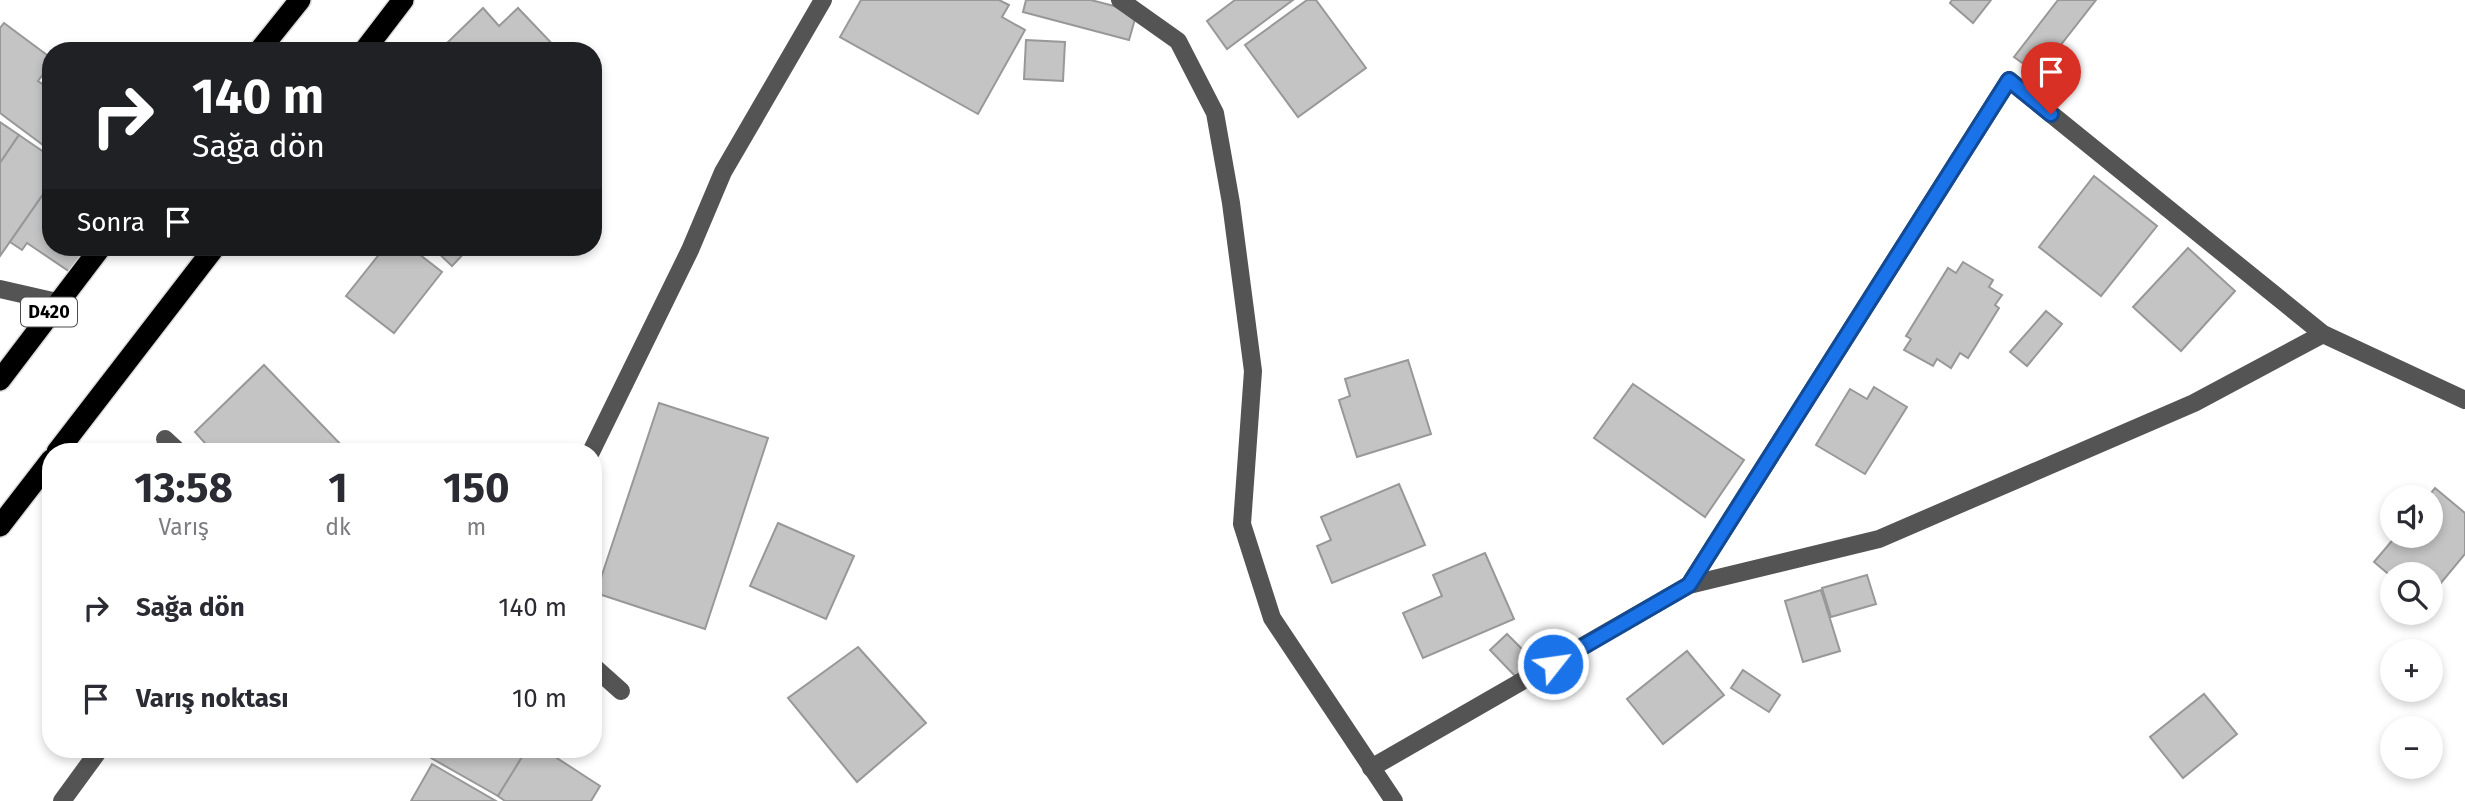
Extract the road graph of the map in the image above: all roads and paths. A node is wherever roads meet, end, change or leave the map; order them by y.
1 (300, 0) edge
2 (403, 0) edge
3 (823, 0) edge
4 (1120, 0) edge
5 (266, 42) edge
6 (371, 42) edge
7 (94, 256) edge
8 (208, 256) edge
9 (0, 289) edge
10 (57, 302) junction
11 (2323, 334) junction
12 (0, 380) edge
13 (2465, 400) edge
14 (165, 439) dead end
15 (64, 443) edge
16 (169, 443) edge
17 (595, 443) edge
18 (42, 472) edge
19 (0, 526) edge
20 (1689, 585) junction
21 (602, 674) edge
22 (621, 691) dead end
23 (93, 758) edge
24 (1371, 768) junction
25 (62, 801) edge
26 (1394, 801) edge

1 - 5 highway
2 - 6 highway
3 - 17 street
4 - 24 street
7 - 10 highway, D420
8 - 15 highway
9 - 10 street
10 - 12 highway, D420
11 - 13 street
11 - 20 street
11 - 20 street
14 - 16 street
18 - 19 highway
20 - 24 street
21 - 22 street
23 - 25 street
24 - 26 street

